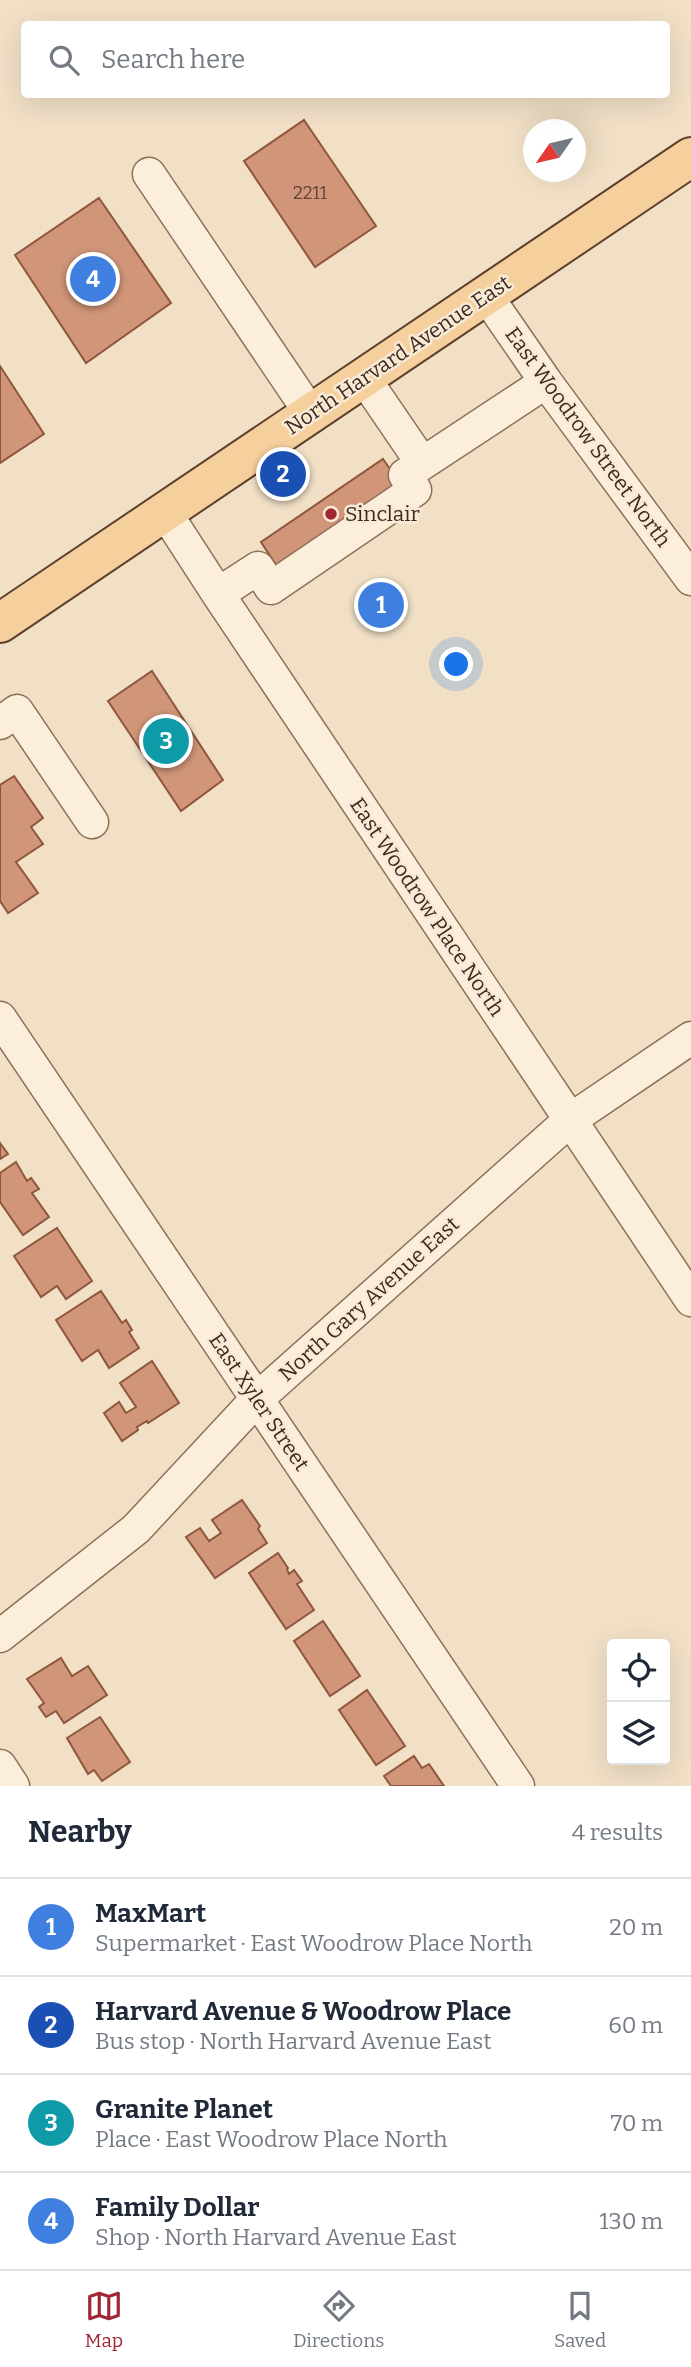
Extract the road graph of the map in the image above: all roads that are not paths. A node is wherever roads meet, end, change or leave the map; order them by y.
1 (691, 157) edge
2 (149, 174) dead end
3 (486, 295) junction
4 (364, 377) junction
5 (546, 382) junction
6 (311, 414) junction
7 (422, 463) junction
8 (165, 512) junction
9 (691, 579) edge
10 (218, 594) junction
11 (0, 623) edge
12 (0, 723) edge
13 (92, 822) dead end
14 (0, 1018) edge
15 (691, 1038) edge
16 (570, 1120) junction
17 (691, 1300) edge
18 (257, 1399) junction
19 (0, 1636) edge
20 (0, 1766) edge
21 (13, 1786) edge
22 (518, 1786) edge

1 - 3 main road, North Harvard Avenue East
2 - 6 street
3 - 4 main road, North Harvard Avenue East
3 - 5 street, East Woodrow Street North
4 - 6 main road, North Harvard Avenue East
4 - 7 street
5 - 7 street
5 - 9 street, East Woodrow Street North
6 - 8 main road, North Harvard Avenue East
7 - 10 street
8 - 10 street, East Woodrow Place North
8 - 11 main road, North Harvard Avenue East
10 - 16 street, East Woodrow Place North
12 - 13 street
14 - 18 street, East Xyler Street
15 - 16 street, North Gary Avenue East
16 - 17 street, East Woodrow Place North
16 - 18 street, North Gary Avenue East
18 - 19 street, North Gary Avenue East
18 - 22 street, East Xyler Street
20 - 21 street

